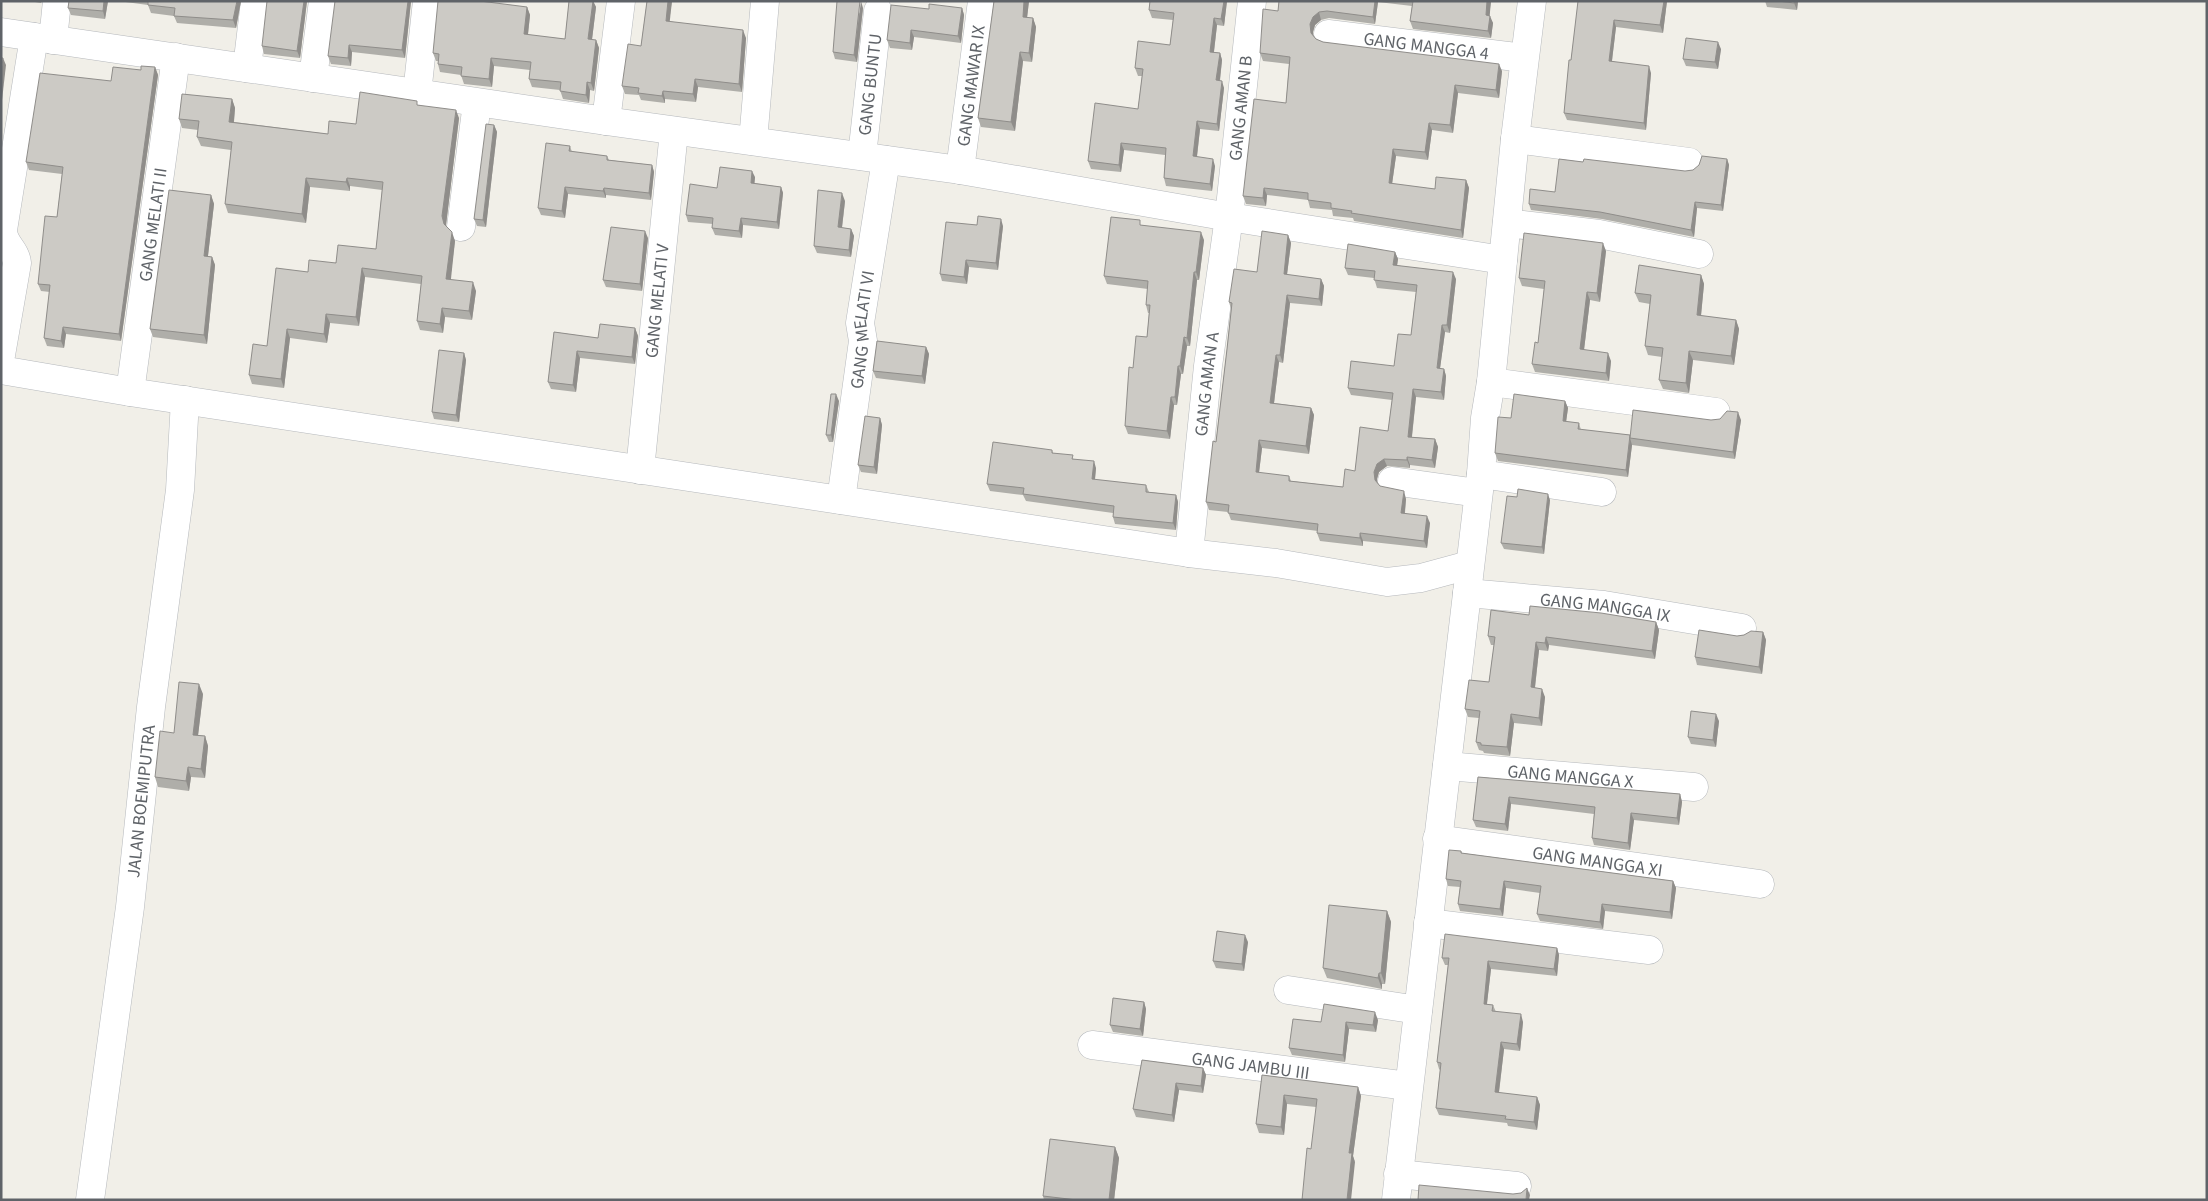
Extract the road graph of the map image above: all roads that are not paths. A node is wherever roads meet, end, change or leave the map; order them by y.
1 (57, 1) edge
2 (255, 1) edge
3 (323, 1) edge
4 (427, 1) edge
5 (621, 1) edge
6 (765, 1) edge
7 (982, 1) edge
8 (1252, 1) edge
9 (1532, 1) edge
10 (878, 11) dead end
11 (1, 32) edge
12 (1328, 34) dead end
13 (43, 38) junction
14 (176, 57) junction
15 (1524, 58) junction
16 (247, 68) junction
17 (313, 78) junction
18 (417, 94) junction
19 (477, 103) junction
20 (606, 121) junction
21 (674, 131) junction
22 (1515, 139) junction
23 (753, 141) junction
24 (874, 158) junction
25 (1689, 162) dead end
26 (960, 170) junction
27 (1229, 217) junction
28 (1507, 222) junction
29 (461, 227) dead end
30 (1699, 254) dead end
31 (1503, 260) junction
32 (1, 355) edge
33 (1, 370) edge
34 (1491, 382) junction
35 (130, 392) junction
36 (185, 400) junction
37 (1716, 412) dead end
38 (640, 470) junction
39 (1392, 481) dead end
40 (1480, 483) junction
41 (1602, 492) dead end
42 (841, 500) junction
43 (1189, 552) junction
44 (1469, 565) junction
45 (1467, 593) junction
46 (1742, 628) dead end
47 (1447, 766) junction
48 (1694, 787) dead end
49 (1437, 839) junction
50 (1760, 884) dead end
51 (1428, 923) junction
52 (1649, 950) dead end
53 (1288, 990) dead end
54 (1418, 1010) junction
55 (1092, 1045) dead end
56 (1408, 1086) junction
57 (1517, 1186) dead end
58 (1397, 1187) edge
59 (90, 1200) edge

1 - 13 street
2 - 16 street
3 - 17 street
4 - 18 street
5 - 20 street
6 - 23 street
7 - 26 street, GANG MAWAR IX
8 - 27 street, GANG AMAN B
9 - 15 street
10 - 24 street, GANG BUNTU
11 - 13 street
12 - 15 street, GANG MANGGA 4
13 - 14 street
13 - 32 street
14 - 16 street
14 - 35 street, GANG MELATI II
15 - 22 street
16 - 17 street
17 - 18 street
18 - 19 street
19 - 20 street
19 - 29 street
20 - 21 street
21 - 23 street
21 - 38 street, GANG MELATI V
22 - 25 street
22 - 28 street
23 - 24 street
24 - 26 street
24 - 42 street, GANG MELATI VI
26 - 27 street
27 - 31 street
27 - 43 street, GANG AMAN A
28 - 30 street
28 - 31 street
31 - 34 street
33 - 35 street
34 - 37 street
34 - 40 street
35 - 36 street
36 - 38 street
36 - 59 street, JALAN BOEMIPUTRA
38 - 42 street
39 - 40 street
40 - 41 street
40 - 44 street
42 - 43 street
43 - 44 street
44 - 45 street
45 - 46 street, GANG MANGGA IX
45 - 47 street
47 - 48 street, GANG MANGGA X
47 - 49 street
49 - 50 street, GANG MANGGA XI
49 - 51 street
51 - 52 street
51 - 54 street
53 - 54 street
54 - 56 street
55 - 56 street, GANG JAMBU III
56 - 58 street
57 - 58 street

